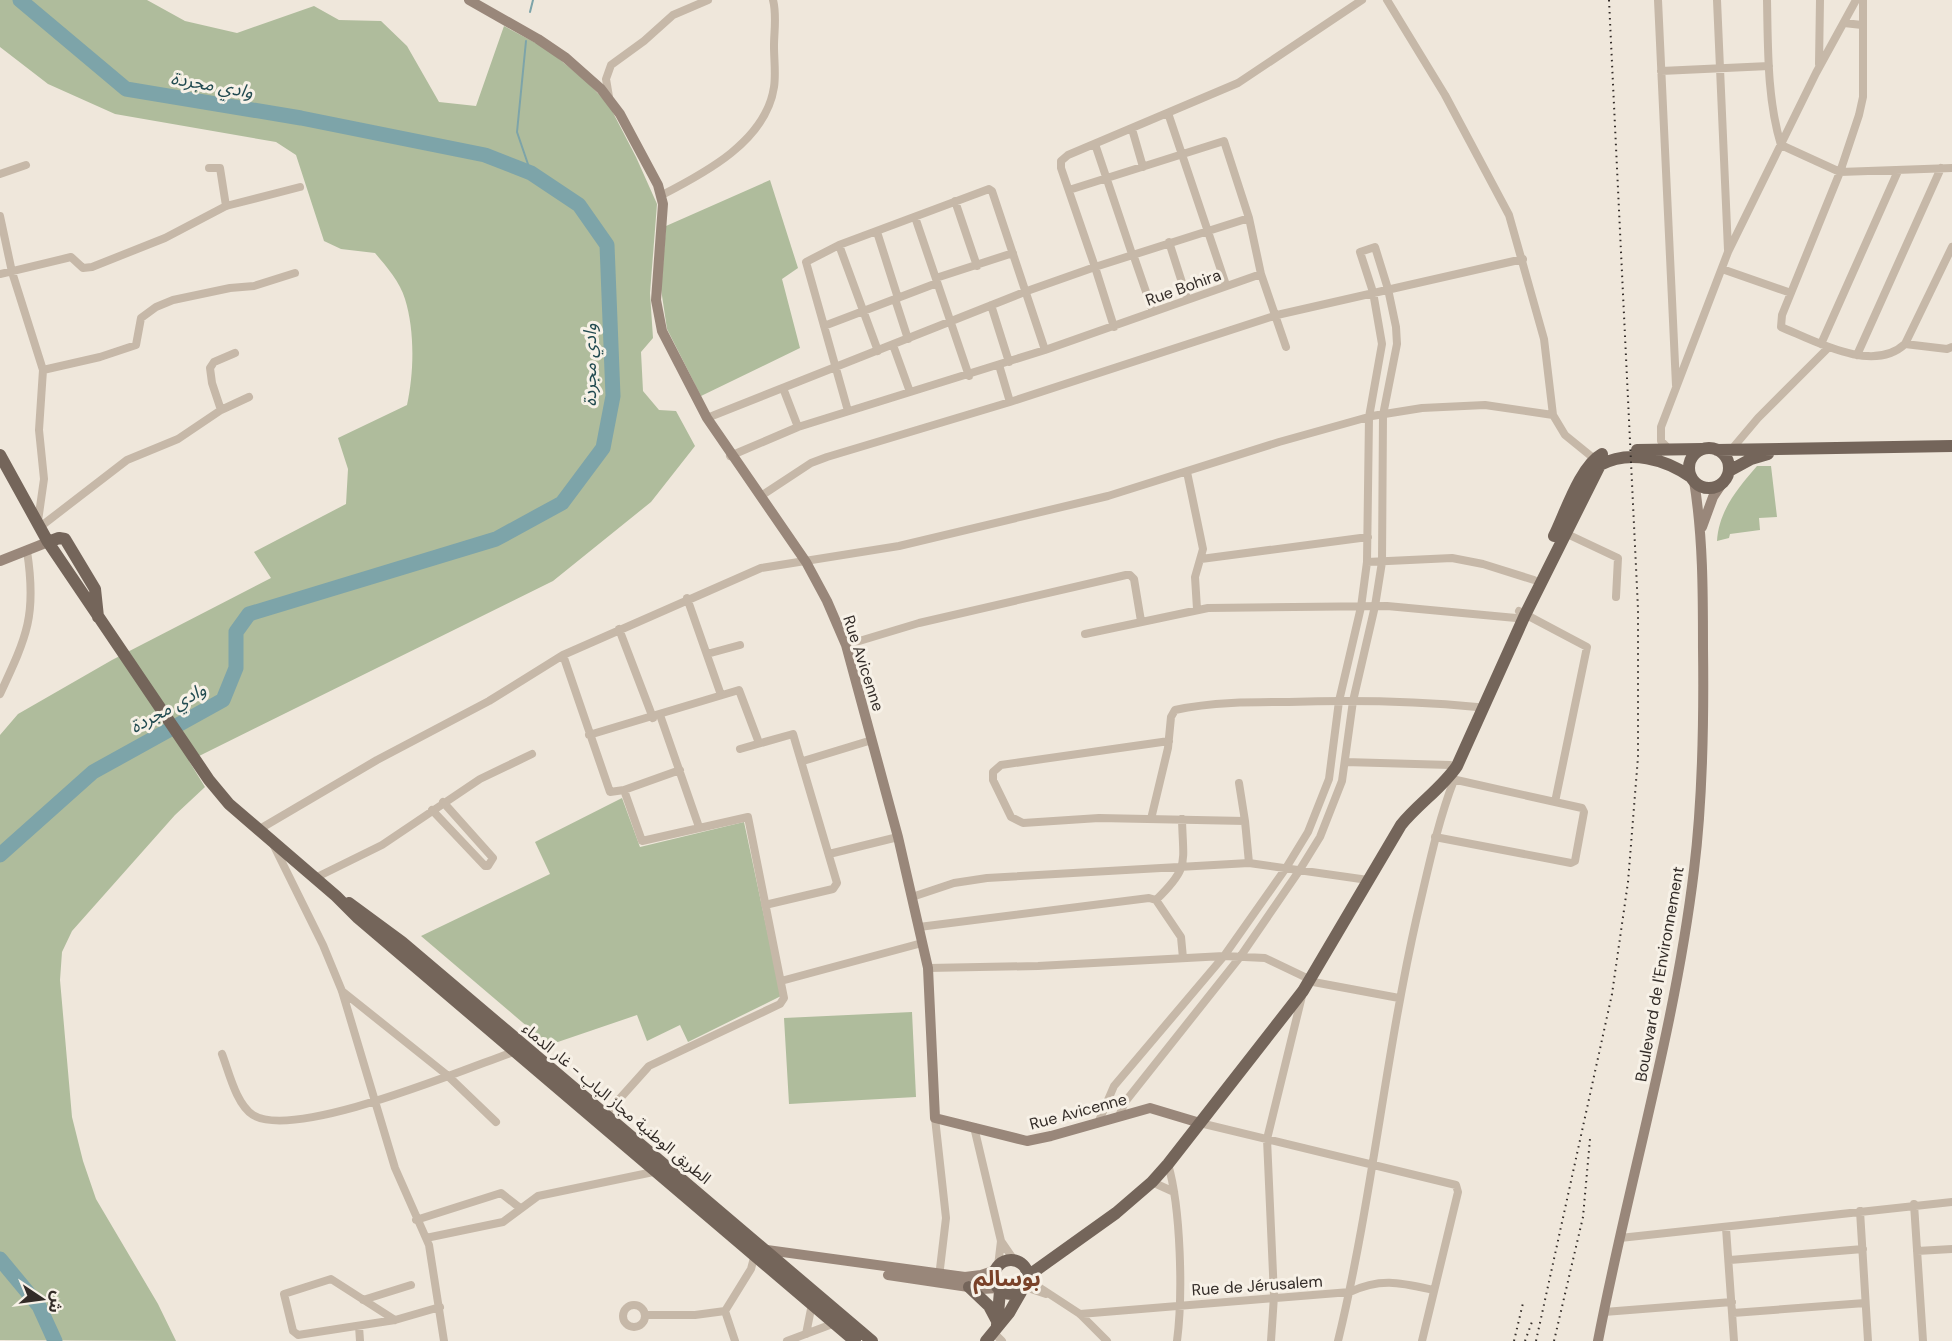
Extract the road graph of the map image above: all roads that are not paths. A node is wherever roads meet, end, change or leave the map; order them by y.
1 (469, 0) edge
2 (708, 0) edge
3 (773, 0) edge
4 (1362, 0) edge
5 (1387, 0) edge
6 (1658, 0) edge
7 (1717, 0) edge
8 (1767, 0) edge
9 (1820, 0) edge
10 (1863, 0) edge
11 (1854, 3) edge
12 (1844, 23) junction
13 (1862, 25) junction
14 (1769, 66) junction
15 (1721, 68) junction
16 (1819, 68) junction
17 (1661, 71) junction
18 (609, 97) junction
19 (1168, 113) junction
20 (1132, 129) junction
21 (1095, 144) junction
22 (1781, 145) junction
23 (1182, 152) junction
24 (26, 165) dead end
25 (1143, 167) junction
26 (209, 168) dead end
27 (1941, 168) junction
28 (1952, 168) edge
29 (1898, 171) junction
30 (1840, 172) junction
31 (0, 174) edge
32 (1107, 178) junction
33 (300, 187) dead end
34 (1069, 190) junction
35 (662, 195) junction
36 (955, 201) junction
37 (226, 206) junction
38 (0, 216) edge
39 (915, 217) junction
40 (1249, 218) junction
41 (1208, 230) junction
42 (877, 232) junction
43 (1169, 242) junction
44 (839, 245) junction
45 (1952, 247) edge
46 (1728, 252) junction
47 (1013, 253) junction
48 (1132, 254) junction
49 (1523, 259) junction
50 (977, 266) junction
51 (1095, 267) junction
52 (1722, 269) junction
53 (12, 272) junction
54 (295, 273) dead end
55 (0, 274) edge
56 (1261, 274) junction
57 (937, 280) junction
58 (1226, 285) junction
59 (1388, 289) junction
60 (1027, 291) junction
61 (1373, 292) junction
62 (1791, 293) junction
63 (896, 298) junction
64 (1187, 298) junction
65 (991, 305) junction
66 (863, 311) junction
67 (1153, 312) junction
68 (1277, 315) junction
69 (950, 322) junction
70 (824, 326) junction
71 (1114, 327) junction
72 (908, 339) junction
73 (1905, 344) junction
74 (892, 345) junction
75 (1825, 346) junction
76 (1286, 347) dead end
77 (1952, 347) edge
78 (1045, 350) junction
79 (878, 351) junction
80 (236, 353) dead end
81 (1857, 355) junction
82 (1009, 362) junction
83 (999, 365) junction
84 (837, 367) junction
85 (42, 369) junction
86 (969, 376) junction
87 (783, 388) junction
88 (1676, 390) junction
89 (910, 392) junction
90 (249, 397) dead end
91 (1010, 402) junction
92 (221, 410) junction
93 (848, 411) junction
94 (1383, 415) junction
95 (1552, 415) junction
96 (1369, 417) junction
97 (707, 418) junction
98 (798, 427) junction
99 (1952, 446) edge
100 (1702, 449) junction
101 (1670, 450) junction
102 (1717, 450) junction
103 (1731, 450) junction
104 (1778, 451) junction
105 (0, 455) edge
106 (730, 456) junction
107 (1597, 462) junction
108 (1187, 472) junction
109 (1726, 477) junction
110 (1692, 479) junction
111 (760, 496) junction
112 (39, 525) junction
113 (1565, 533) junction
114 (1700, 536) junction
115 (1368, 537) junction
116 (48, 542) junction
117 (27, 551) junction
118 (1201, 559) junction
119 (0, 561) edge
120 (806, 562) junction
121 (1367, 562) junction
122 (1382, 562) junction
123 (1534, 580) junction
124 (1616, 597) dead end
125 (687, 598) junction
126 (1361, 606) junction
127 (1375, 606) junction
128 (1197, 609) junction
129 (1520, 615) junction
130 (1141, 621) junction
131 (619, 629) junction
132 (1085, 634) dead end
133 (740, 645) dead end
134 (846, 645) junction
135 (707, 654) junction
136 (563, 656) junction
137 (0, 694) edge
138 (721, 695) junction
139 (1339, 701) junction
140 (1353, 701) junction
141 (1477, 707) junction
142 (657, 717) junction
143 (589, 735) junction
144 (872, 740) junction
145 (1169, 741) junction
146 (759, 743) junction
147 (740, 749) dead end
148 (532, 754) dead end
149 (803, 761) junction
150 (1345, 762) junction
151 (680, 770) junction
152 (1449, 775) junction
153 (1239, 783) dead end
154 (624, 790) junction
155 (443, 802) junction
156 (1555, 802) junction
157 (432, 810) junction
158 (1151, 819) junction
159 (1182, 819) junction
160 (1245, 821) junction
161 (699, 827) junction
162 (258, 830) junction
163 (898, 837) junction
164 (1435, 837) junction
165 (271, 842) junction
166 (829, 854) junction
167 (1249, 863) junction
168 (1183, 867) junction
169 (1286, 868) junction
170 (1299, 871) junction
171 (315, 878) junction
172 (1368, 880) junction
173 (912, 897) junction
174 (1156, 900) junction
175 (765, 905) junction
176 (919, 927) junction
177 (922, 943) junction
178 (1224, 956) junction
179 (1240, 957) junction
180 (1183, 958) junction
181 (928, 968) junction
182 (781, 981) junction
183 (1307, 984) junction
184 (342, 991) junction
185 (1399, 998) junction
186 (520, 1049) junction
187 (222, 1054) dead end
188 (447, 1075) junction
189 (579, 1099) junction
190 (375, 1101) junction
191 (606, 1114) junction
192 (1119, 1116) junction
193 (935, 1118) junction
194 (496, 1122) dead end
195 (1098, 1123) junction
196 (1200, 1123) junction
197 (974, 1127) junction
198 (1267, 1139) junction
199 (1168, 1164) junction
200 (1371, 1164) junction
201 (662, 1170) junction
202 (1152, 1182) junction
203 (1174, 1192) junction
204 (1952, 1202) edge
205 (1914, 1204) junction
206 (520, 1208) junction
207 (1860, 1210) junction
208 (417, 1220) junction
209 (1726, 1228) junction
210 (1620, 1238) junction
211 (426, 1239) junction
212 (1001, 1241) junction
213 (1863, 1249) junction
214 (1952, 1249) edge
215 (1917, 1251) junction
216 (764, 1255) junction
217 (1014, 1260) junction
218 (1730, 1260) junction
219 (997, 1268) junction
220 (939, 1279) junction
221 (1026, 1280) junction
222 (411, 1285) dead end
223 (969, 1287) junction
224 (999, 1290) junction
225 (1434, 1290) junction
226 (1350, 1292) junction
227 (1274, 1296) junction
228 (363, 1300) junction
229 (1732, 1302) junction
230 (1866, 1303) junction
231 (812, 1304) junction
232 (1181, 1305) junction
233 (440, 1306) junction
234 (725, 1311) junction
235 (1604, 1312) junction
236 (1733, 1313) junction
237 (1080, 1314) junction
238 (645, 1316) dead end
239 (395, 1320) junction
240 (835, 1323) junction
241 (359, 1326) junction
242 (995, 1333) edge
243 (806, 1334) junction
244 (360, 1341) edge
245 (444, 1341) edge
246 (735, 1341) edge
247 (787, 1341) edge
248 (855, 1341) edge
249 (872, 1341) edge
250 (1107, 1341) edge
251 (1177, 1341) edge
252 (1271, 1341) edge
253 (1338, 1341) edge
254 (1422, 1341) edge
255 (1598, 1341) edge
256 (1734, 1341) edge
257 (1868, 1341) edge
258 (1923, 1341) edge

1 - 18 street
2 - 18 street
3 - 35 street
4 - 19 street
5 - 49 street
6 - 17 street
7 - 15 street
8 - 14 street
9 - 16 street
10 - 13 street
11 - 12 street
12 - 13 street
12 - 16 street
13 - 30 street
14 - 15 street
14 - 22 street
15 - 17 street
15 - 46 street
16 - 22 street
17 - 88 street
18 - 35 street
19 - 20 street
19 - 23 street
20 - 21 street
20 - 25 street
21 - 32 street
21 - 34 street
22 - 30 street
22 - 46 street
23 - 25 street
23 - 40 street
23 - 41 street
24 - 31 street
25 - 32 street
26 - 37 street
27 - 28 street
27 - 29 street
27 - 81 street
29 - 30 street
29 - 75 street
30 - 62 street
32 - 34 street
32 - 48 street
33 - 37 street
34 - 51 street
35 - 97 street, Rue Avicenne
36 - 39 street
36 - 47 street
36 - 50 street
37 - 53 street
38 - 53 street
39 - 42 street
39 - 57 street
40 - 41 street
40 - 56 street
41 - 43 street
41 - 58 street
42 - 44 street
42 - 63 street
43 - 48 street
43 - 64 street
44 - 66 street
44 - 70 street
45 - 73 street
46 - 52 street
47 - 50 street
47 - 60 street
48 - 51 street
48 - 67 street
49 - 59 street
49 - 95 street
50 - 57 street
51 - 60 street
51 - 71 street
52 - 62 street
52 - 88 street
53 - 55 street
53 - 85 street
54 - 85 street
56 - 58 street, Rue Bohira
56 - 68 street
57 - 63 street
57 - 69 street
58 - 64 street, Rue Bohira
59 - 61 street
59 - 61 street
59 - 94 street
60 - 65 street
60 - 78 street
61 - 68 street
61 - 96 street
62 - 75 street
63 - 66 street
63 - 72 street
64 - 67 street, Rue Bohira
65 - 69 street
65 - 82 street
66 - 70 street
66 - 79 street
67 - 71 street, Rue Bohira
68 - 76 street
68 - 91 street
69 - 72 street
69 - 86 street
70 - 84 street
71 - 78 street, Rue Bohira
72 - 74 street
73 - 77 street
73 - 81 street
74 - 79 street
74 - 89 street
75 - 81 street
75 - 103 street
78 - 82 street, Rue Bohira
79 - 84 street
80 - 92 street
82 - 83 street, Rue Bohira
83 - 86 street, Rue Bohira
83 - 91 street
84 - 87 street
84 - 93 street
85 - 112 street
86 - 89 street, Rue Bohira
87 - 97 street
87 - 98 street
88 - 101 street
89 - 93 street, Rue Bohira
90 - 92 street
91 - 111 street
92 - 112 street
93 - 98 street, Rue Bohira
94 - 95 street
94 - 96 street
94 - 122 street
95 - 107 street
96 - 108 street
96 - 115 street
97 - 106 street, Rue Avicenne
98 - 106 street, Rue Bohira
99 - 104 main road
100 - 101 main road
100 - 102 main road
100 - 110 main road
101 - 107 main road
102 - 103 main road
102 - 109 main road
103 - 104 main road
104 - 109 main road
105 - 112 main road, الطريق الوطنية مجاز الباب - غار الدماء
106 - 111 street, Rue Avicenne
107 - 110 main road
107 - 113 main road
107 - 123 main road
108 - 118 street
108 - 120 street
109 - 110 main road
109 - 114 street
110 - 114 street, Boulevard de l'Environnement
111 - 120 street, Rue Avicenne
112 - 116 main road, الطريق الوطنية مجاز الباب - غار الدماء
113 - 124 street
113 - 129 main road
114 - 210 street, Boulevard de l'Environnement
115 - 118 street
115 - 121 street
116 - 117 street
116 - 162 main road, الطريق الوطنية مجاز الباب - غار الدماء
117 - 119 street
117 - 137 street
118 - 128 street
120 - 125 street
120 - 134 street, Rue Avicenne
121 - 122 street
121 - 126 street
122 - 123 street
122 - 127 street
123 - 129 main road
125 - 131 street
125 - 135 street
126 - 127 street
126 - 128 street
126 - 139 street
127 - 129 street
127 - 140 street
128 - 130 street
129 - 141 main road
129 - 152 main road
129 - 156 street
130 - 132 street
130 - 134 street
131 - 136 street
131 - 142 street
133 - 135 street
134 - 144 street, Rue Avicenne
135 - 138 street
136 - 143 street
136 - 162 street
138 - 142 street
138 - 146 street
139 - 140 street
139 - 145 street
139 - 169 street
140 - 141 street
140 - 150 street
141 - 152 main road
142 - 143 street
142 - 151 street
143 - 154 street
144 - 149 street
144 - 163 street, Rue Avicenne
145 - 158 street
145 - 158 street
146 - 147 street
146 - 149 street
148 - 155 street
149 - 166 street
150 - 152 street
150 - 170 street
151 - 154 street
151 - 161 street
152 - 156 street
152 - 164 street
152 - 172 main road
153 - 160 street
154 - 161 street
155 - 157 street
155 - 157 street
156 - 164 street
157 - 171 street
158 - 159 street
159 - 160 street
159 - 168 street
160 - 167 street
161 - 175 street
162 - 165 main road, الطريق الوطنية مجاز الباب - غار الدماء
163 - 166 street
163 - 173 street, Rue Avicenne
164 - 185 street
165 - 171 main road, الطريق الوطنية مجاز الباب - غار الدماء
165 - 184 street
166 - 175 street
167 - 168 street
167 - 169 street
168 - 173 street
168 - 174 street
169 - 170 street
169 - 178 street
170 - 172 street
170 - 179 street
171 - 186 main road, الطريق الوطنية مجاز الباب - غار الدماء
172 - 183 main road
173 - 176 street, Rue Avicenne
174 - 176 street
174 - 180 street
175 - 182 street
176 - 177 street, Rue Avicenne
177 - 181 street, Rue Avicenne
177 - 182 street
178 - 179 street
178 - 180 street
178 - 195 street
179 - 183 street
179 - 192 street
180 - 181 street
181 - 193 street, Rue Avicenne
182 - 191 street
183 - 185 street
183 - 196 main road
183 - 198 street
184 - 188 street
184 - 190 street
185 - 200 street
186 - 188 street
186 - 189 main road, الطريق الوطنية مجاز الباب - غار الدماء
187 - 190 street
188 - 190 street
188 - 194 street
189 - 191 main road, الطريق الوطنية مجاز الباب - غار الدماء
189 - 201 main road, الطريق الوطنية مجاز الباب - غار الدماء
190 - 208 street
191 - 201 main road, الطريق الوطنية مجاز الباب - غار الدماء
192 - 195 street, Rue Avicenne
192 - 196 street, Rue Avicenne
193 - 197 street, Rue Avicenne
193 - 220 street
195 - 197 street, Rue Avicenne
196 - 198 street
196 - 199 main road
197 - 212 street
198 - 200 street
198 - 227 street
199 - 202 main road
199 - 203 street
200 - 225 street
200 - 226 street
201 - 206 street
201 - 216 main road, الطريق الوطنية مجاز الباب - غار الدماء
202 - 203 street
202 - 221 main road
203 - 232 street
204 - 205 street
205 - 207 street
205 - 215 street
206 - 208 street
206 - 211 street
207 - 209 street
207 - 213 street
208 - 211 street
209 - 210 street
209 - 218 street
210 - 235 street, Boulevard de l'Environnement
211 - 233 street
212 - 217 street
212 - 219 street
213 - 218 street
213 - 230 street
214 - 215 street
215 - 258 street
216 - 220 street
216 - 231 main road, الطريق الوطنية مجاز الباب - غار الدماء
216 - 234 street
216 - 249 main road, الطريق الوطنية مجاز الباب - غار الدماء
217 - 219 main road
217 - 221 main road
218 - 229 street
219 - 220 street
219 - 224 main road
220 - 223 street
221 - 224 main road
221 - 237 street
221 - 242 main road
222 - 228 street
223 - 224 street
223 - 242 main road
224 - 242 main road
225 - 226 street, Rue de Jérusalem
225 - 254 street
226 - 227 street, Rue de Jérusalem
226 - 253 street
227 - 232 street, Rue de Jérusalem
227 - 252 street
228 - 239 street
228 - 241 street
229 - 235 street
229 - 236 street
230 - 236 street
230 - 257 street
231 - 240 main road, الطريق الوطنية مجاز الباب - غار الدماء
231 - 243 street
232 - 237 street, Rue de Jérusalem
232 - 251 street
233 - 239 street
233 - 245 street
234 - 238 street
234 - 246 street
235 - 255 street, Boulevard de l'Environnement
236 - 256 street
237 - 250 street
239 - 241 street
240 - 243 street
240 - 248 main road, الطريق الوطنية مجاز الباب - غار الدماء
241 - 244 street
243 - 247 street

